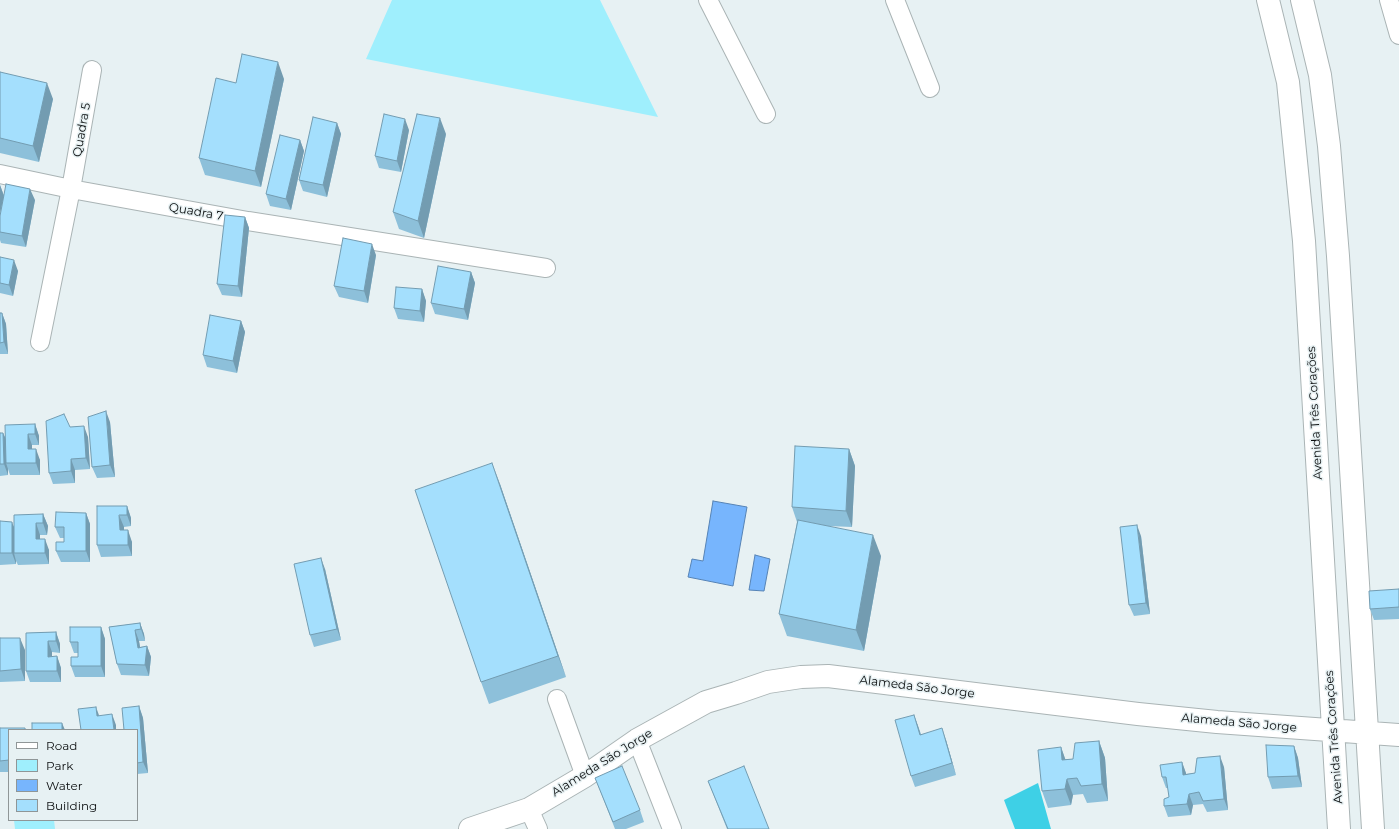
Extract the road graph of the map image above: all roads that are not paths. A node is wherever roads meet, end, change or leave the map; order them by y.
1 (708, 0) edge
2 (895, 0) edge
3 (1389, 0) edge
4 (1303, 1) edge
5 (1270, 7) edge
6 (1399, 35) edge
7 (92, 70) dead end
8 (930, 88) dead end
9 (766, 114) dead end
10 (0, 174) edge
11 (72, 189) junction
12 (546, 268) dead end
13 (40, 342) dead end
14 (557, 699) dead end
15 (1333, 730) junction
16 (1366, 733) junction
17 (1399, 735) edge
18 (637, 740) junction
19 (585, 776) junction
20 (529, 808) junction
21 (470, 829) edge
22 (538, 829) edge
23 (672, 829) edge
24 (1339, 829) edge
25 (1373, 829) edge

1 - 9 street
2 - 8 street
3 - 6 street
4 - 5 street
4 - 16 street
5 - 15 street, Avenida Três Corações
7 - 11 street, Quadra 5
10 - 11 street, Quadra 7
11 - 12 street, Quadra 7
11 - 13 street
14 - 19 street
15 - 16 street, Alameda São Jorge
15 - 18 street, Alameda São Jorge
15 - 24 street, Avenida Três Corações
16 - 17 street, Alameda São Jorge
16 - 25 street
18 - 19 street, Alameda São Jorge
18 - 23 street
19 - 20 street, Alameda São Jorge
20 - 21 street, Alameda São Jorge
20 - 22 street

